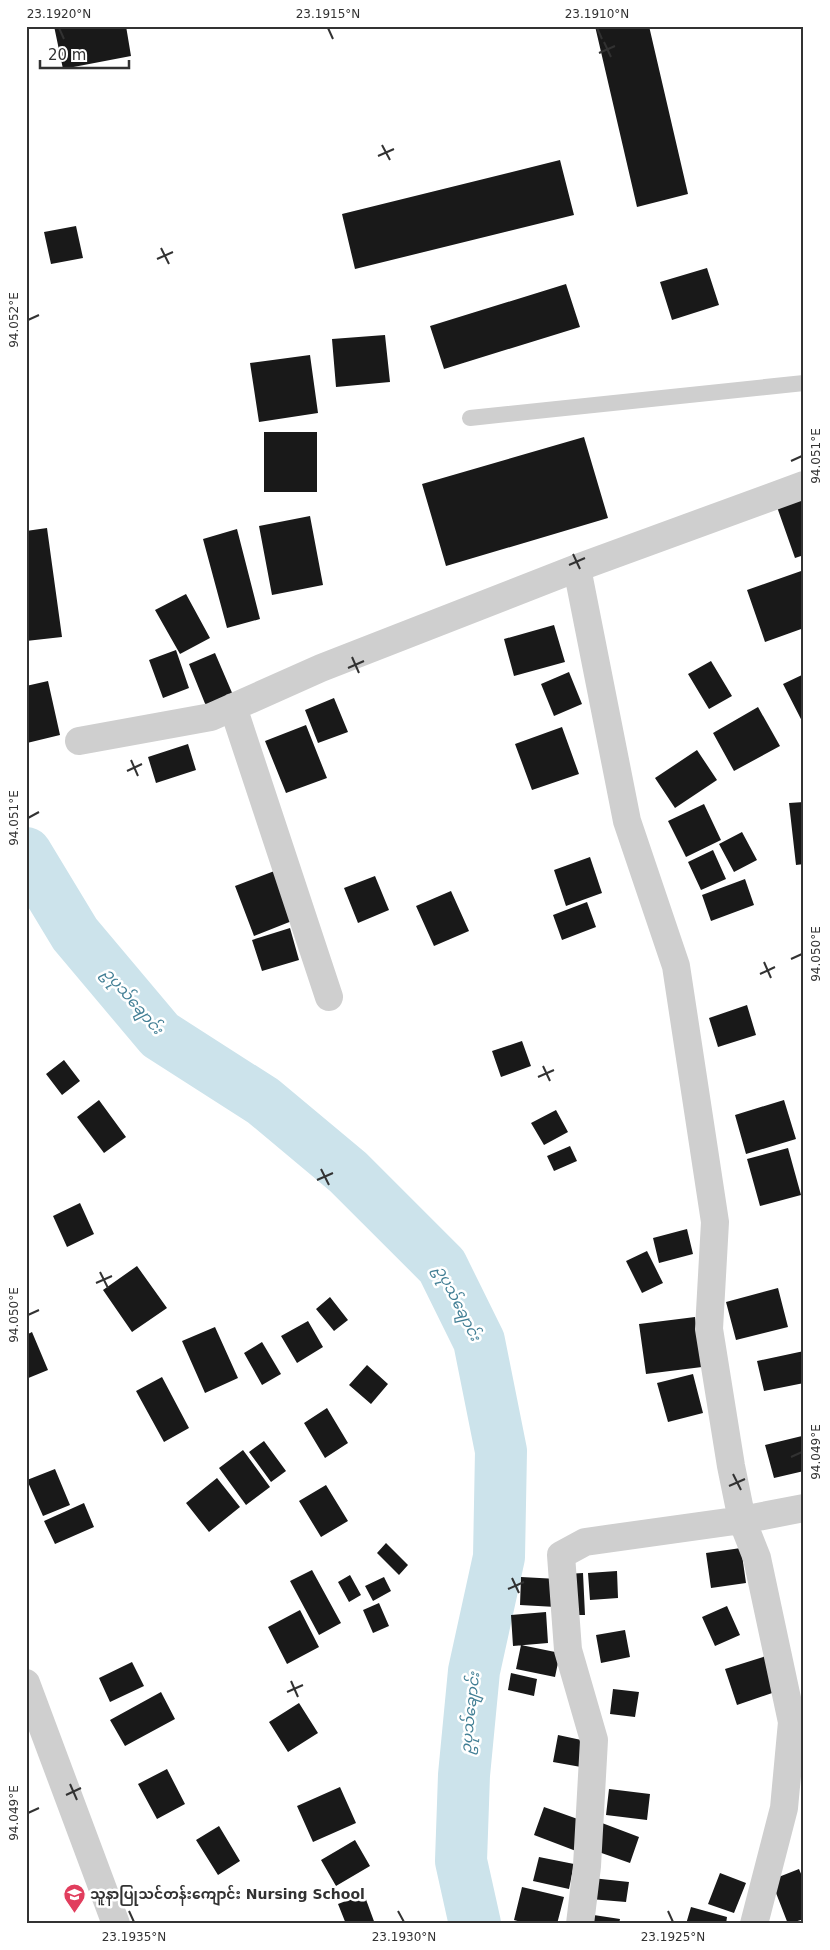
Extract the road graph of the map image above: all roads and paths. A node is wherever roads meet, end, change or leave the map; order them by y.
1 (804, 383) edge
2 (470, 418) dead end
3 (804, 485) edge
4 (577, 568) junction
5 (233, 707) junction
6 (79, 741) dead end
7 (329, 997) dead end
8 (804, 1508) edge
9 (742, 1520) junction
10 (26, 1683) edge
11 (116, 1924) edge
12 (580, 1924) edge
13 (754, 1924) edge

1 - 2 lane
3 - 4 street
4 - 5 street
4 - 9 street
5 - 6 street
5 - 7 street
8 - 9 street
9 - 12 street
9 - 13 street
10 - 11 street

